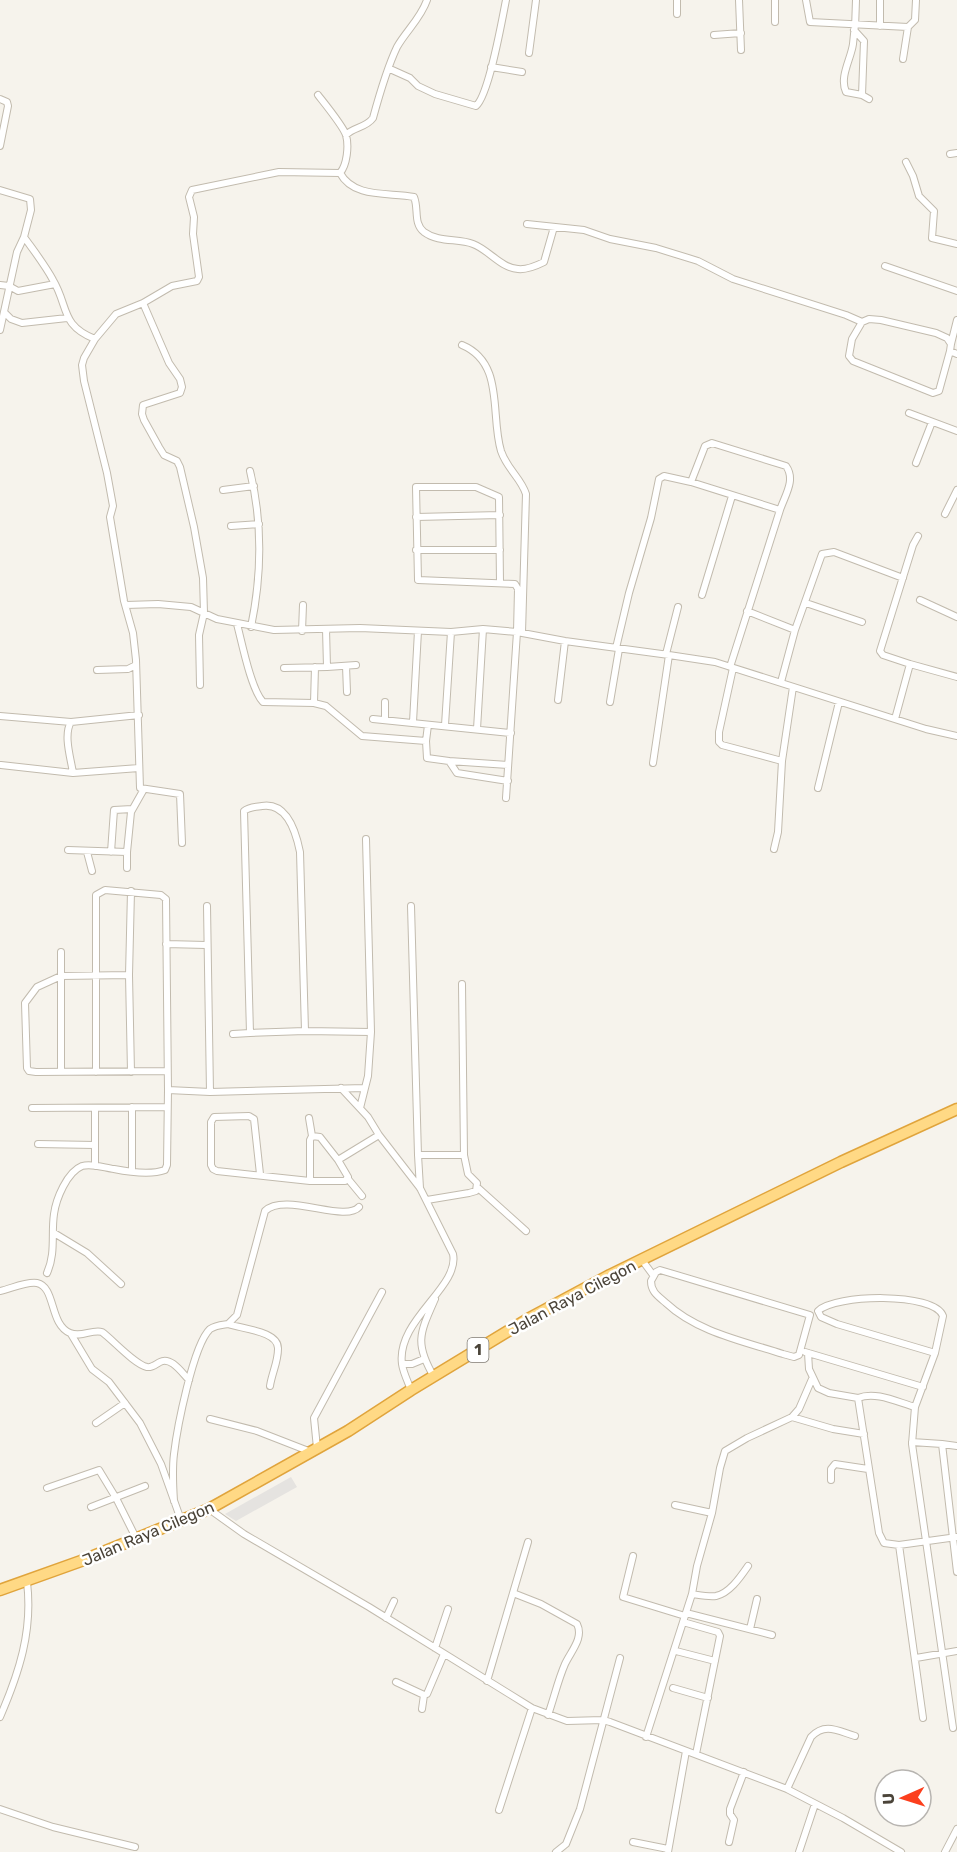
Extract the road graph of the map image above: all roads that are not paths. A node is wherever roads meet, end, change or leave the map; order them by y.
1 (427, 0) edge
2 (506, 0) edge
3 (536, 0) edge
4 (677, 0) edge
5 (738, 0) edge
6 (775, 0) edge
7 (806, 0) edge
8 (856, 0) edge
9 (880, 0) edge
10 (916, 0) edge
11 (677, 14) dead end
12 (775, 22) dead end
13 (880, 26) junction
14 (854, 27) junction
15 (908, 27) junction
16 (741, 33) junction
17 (714, 34) dead end
18 (741, 50) dead end
19 (529, 53) dead end
20 (903, 59) dead end
21 (491, 67) junction
22 (390, 69) junction
23 (522, 72) dead end
24 (318, 95) dead end
25 (862, 95) junction
26 (0, 99) edge
27 (869, 99) dead end
28 (346, 135) junction
29 (0, 146) edge
30 (906, 162) dead end
31 (340, 173) junction
32 (0, 190) edge
33 (527, 224) dead end
34 (554, 226) junction
35 (24, 237) junction
36 (957, 244) edge
37 (885, 266) dead end
38 (56, 284) junction
39 (0, 285) edge
40 (9, 286) junction
41 (957, 291) edge
42 (143, 303) junction
43 (4, 312) junction
44 (67, 318) junction
45 (957, 320) edge
46 (862, 322) junction
47 (0, 330) edge
48 (95, 339) junction
49 (951, 344) junction
50 (462, 345) dead end
51 (950, 351) junction
52 (957, 354) edge
53 (909, 413) dead end
54 (932, 422) junction
55 (957, 431) edge
56 (916, 463) dead end
57 (250, 471) dead end
58 (691, 482) junction
59 (254, 486) junction
60 (223, 490) dead end
61 (957, 490) edge
62 (732, 496) junction
63 (780, 510) junction
64 (945, 514) dead end
65 (500, 515) junction
66 (416, 517) junction
67 (259, 524) junction
68 (231, 526) dead end
69 (918, 536) dead end
70 (416, 550) junction
71 (500, 550) junction
72 (903, 578) junction
73 (500, 582) junction
74 (702, 596) dead end
75 (920, 600) dead end
76 (806, 603) junction
77 (126, 605) junction
78 (303, 605) dead end
79 (678, 607) dead end
80 (747, 611) junction
81 (204, 613) junction
82 (957, 617) edge
83 (862, 622) dead end
84 (237, 624) junction
85 (251, 627) junction
86 (326, 628) junction
87 (483, 629) junction
88 (795, 630) junction
89 (302, 631) junction
90 (418, 631) junction
91 (451, 632) junction
92 (520, 633) junction
93 (565, 641) junction
94 (618, 649) junction
95 (667, 654) junction
96 (910, 664) junction
97 (136, 665) junction
98 (356, 665) dead end
99 (346, 666) junction
100 (315, 667) junction
101 (327, 667) junction
102 (284, 668) dead end
103 (731, 668) junction
104 (97, 670) dead end
105 (957, 677) edge
106 (781, 682) junction
107 (200, 685) dead end
108 (793, 687) junction
109 (347, 692) dead end
110 (558, 700) dead end
111 (385, 702) dead end
112 (610, 702) dead end
113 (839, 702) junction
114 (314, 703) junction
115 (139, 715) junction
116 (0, 716) edge
117 (373, 719) dead end
118 (386, 719) junction
119 (895, 719) junction
120 (71, 722) junction
121 (412, 722) junction
122 (428, 725) junction
123 (445, 725) junction
124 (477, 729) junction
125 (511, 733) junction
126 (957, 736) edge
127 (426, 741) junction
128 (449, 761) junction
129 (782, 761) junction
130 (654, 763) dead end
131 (2, 765) edge
132 (508, 765) junction
133 (139, 768) junction
134 (73, 773) junction
135 (508, 781) junction
136 (818, 788) dead end
137 (144, 789) junction
138 (506, 798) dead end
139 (132, 809) junction
140 (366, 839) dead end
141 (182, 843) dead end
142 (774, 849) dead end
143 (68, 850) dead end
144 (87, 852) junction
145 (111, 852) junction
146 (127, 852) junction
147 (127, 868) dead end
148 (92, 871) dead end
149 (131, 891) junction
150 (207, 906) dead end
151 (411, 906) dead end
152 (166, 944) junction
153 (206, 945) junction
154 (61, 952) dead end
155 (129, 975) junction
156 (61, 976) junction
157 (96, 977) junction
158 (462, 984) dead end
159 (305, 1031) junction
160 (371, 1032) junction
161 (250, 1033) junction
162 (232, 1034) dead end
163 (166, 1071) junction
164 (61, 1072) junction
165 (96, 1072) junction
166 (131, 1072) junction
167 (341, 1088) junction
168 (365, 1088) junction
169 (168, 1090) junction
170 (210, 1092) junction
171 (132, 1107) junction
172 (167, 1107) junction
173 (32, 1108) dead end
174 (95, 1108) junction
175 (360, 1108) junction
176 (957, 1109) edge
177 (309, 1118) dead end
178 (379, 1135) junction
179 (312, 1136) junction
180 (38, 1144) dead end
181 (95, 1145) junction
182 (418, 1155) junction
183 (464, 1155) junction
184 (338, 1160) junction
185 (95, 1166) junction
186 (132, 1171) junction
187 (260, 1174) junction
188 (348, 1179) junction
189 (310, 1181) junction
190 (477, 1187) junction
191 (420, 1188) junction
192 (362, 1196) dead end
193 (427, 1200) junction
194 (359, 1207) dead end
195 (526, 1231) dead end
196 (54, 1233) junction
197 (642, 1260) junction
198 (47, 1273) dead end
199 (653, 1275) junction
200 (121, 1284) dead end
201 (0, 1291) edge
202 (382, 1292) dead end
203 (437, 1293) junction
204 (810, 1315) junction
205 (821, 1317) junction
206 (228, 1324) junction
207 (71, 1334) junction
208 (805, 1352) junction
209 (935, 1353) junction
210 (424, 1359) junction
211 (402, 1364) junction
212 (434, 1377) junction
213 (812, 1378) junction
214 (189, 1380) junction
215 (270, 1386) dead end
216 (923, 1387) junction
217 (411, 1390) junction
218 (858, 1398) junction
219 (125, 1403) junction
220 (915, 1407) junction
221 (792, 1417) junction
222 (210, 1419) dead end
223 (96, 1424) dead end
224 (864, 1434) junction
225 (912, 1442) junction
226 (942, 1444) junction
227 (957, 1446) edge
228 (314, 1450) junction
229 (868, 1469) junction
230 (831, 1479) dead end
231 (145, 1486) dead end
232 (47, 1488) dead end
233 (116, 1498) junction
234 (174, 1501) junction
235 (675, 1504) dead end
236 (92, 1507) dead end
237 (209, 1509) junction
238 (712, 1513) junction
239 (181, 1520) junction
240 (955, 1537) edge
241 (136, 1538) junction
242 (528, 1542) dead end
243 (926, 1542) junction
244 (899, 1545) junction
245 (633, 1556) dead end
246 (748, 1566) dead end
247 (957, 1572) edge
248 (27, 1582) junction
249 (0, 1590) edge
250 (513, 1593) junction
251 (692, 1594) junction
252 (757, 1599) dead end
253 (394, 1601) dead end
254 (448, 1609) dead end
255 (685, 1617) junction
256 (386, 1618) junction
257 (750, 1629) junction
258 (772, 1635) dead end
259 (435, 1648) junction
260 (676, 1651) dead end
261 (957, 1651) edge
262 (942, 1653) junction
263 (444, 1654) junction
264 (620, 1658) dead end
265 (916, 1658) junction
266 (715, 1661) junction
267 (487, 1681) junction
268 (396, 1682) dead end
269 (673, 1688) dead end
270 (424, 1695) junction
271 (708, 1698) junction
272 (532, 1708) junction
273 (422, 1709) dead end
274 (548, 1715) junction
275 (0, 1717) edge
276 (923, 1718) dead end
277 (603, 1720) junction
278 (953, 1728) dead end
279 (855, 1736) dead end
280 (646, 1737) junction
281 (686, 1751) junction
282 (696, 1754) junction
283 (744, 1772) junction
284 (787, 1789) junction
285 (815, 1804) junction
286 (0, 1809) edge
287 (498, 1810) dead end
288 (957, 1829) edge
289 (633, 1842) dead end
290 (729, 1842) dead end
291 (135, 1847) dead end
292 (668, 1851) edge
293 (556, 1852) edge
294 (799, 1852) edge
295 (901, 1852) edge
296 (945, 1852) edge

1 - 22 street
2 - 21 street
3 - 19 street
4 - 11 street
5 - 16 street
6 - 12 street
7 - 14 street
8 - 14 street
9 - 13 street
10 - 15 street
13 - 14 street
13 - 15 street
14 - 25 street
14 - 25 street
15 - 20 street
16 - 17 street
16 - 18 street
21 - 22 street
21 - 23 street
22 - 28 street
24 - 28 street
25 - 27 street
26 - 29 street
28 - 31 street
30 - 36 street
31 - 34 street
31 - 42 street
32 - 35 street
33 - 34 street
34 - 46 street
35 - 38 street
35 - 40 street
37 - 41 street
38 - 40 street
38 - 44 street
39 - 40 street
40 - 43 street
42 - 48 street
42 - 81 street
43 - 44 street
43 - 47 street
44 - 48 street
45 - 49 street
46 - 49 street
46 - 51 street
48 - 77 street
49 - 51 street
50 - 92 street
51 - 52 street
53 - 54 street
54 - 55 street
54 - 56 street
57 - 59 street
58 - 62 street
58 - 63 street
58 - 94 street
59 - 60 street
59 - 67 street
61 - 64 street
62 - 63 street
62 - 74 street
63 - 80 street
65 - 66 street
65 - 66 street
65 - 71 street
66 - 70 street
67 - 68 street
67 - 85 street
69 - 72 street
70 - 71 street
70 - 73 street
71 - 73 street
72 - 76 street
72 - 96 street
73 - 92 street
75 - 82 street
76 - 83 street
76 - 88 street
77 - 81 street
77 - 97 street
78 - 89 street
79 - 95 street
80 - 88 street
80 - 103 street
81 - 84 street
81 - 107 street
84 - 85 street
84 - 114 street
85 - 89 street
86 - 89 street
86 - 90 street
86 - 101 street
87 - 91 street
87 - 92 street
87 - 124 street
88 - 106 street
90 - 91 street
90 - 121 street
91 - 123 street
92 - 93 street
92 - 125 street
93 - 94 street
93 - 110 street
94 - 95 street
94 - 112 street
95 - 103 street
95 - 130 street
96 - 105 street
96 - 119 street
97 - 104 street
97 - 115 street
98 - 99 street
99 - 101 street
99 - 109 street
100 - 101 street
100 - 102 street
100 - 114 street
103 - 106 street
103 - 129 street
106 - 108 street
108 - 113 street
108 - 129 street
111 - 118 street
113 - 119 street
113 - 136 street
114 - 127 street
115 - 120 street
115 - 133 street
116 - 120 street
117 - 118 street
118 - 121 street
119 - 126 street
120 - 134 street
121 - 122 street
122 - 123 street
122 - 127 street
123 - 124 street
124 - 125 street
125 - 132 street
127 - 128 street
128 - 132 street
128 - 135 street
129 - 142 street
131 - 134 street
132 - 135 street
133 - 134 street
133 - 137 street
135 - 138 street
137 - 139 street
137 - 141 street
139 - 145 street
139 - 146 street
140 - 160 street
143 - 144 street
144 - 145 street
144 - 148 street
145 - 146 street
146 - 147 street
149 - 152 street
149 - 155 street
149 - 157 street
150 - 153 street
151 - 182 street
152 - 153 street
152 - 163 street
153 - 170 street
154 - 156 street
155 - 157 street
155 - 166 street
156 - 157 street
156 - 164 street
156 - 164 street
157 - 165 street
158 - 183 street
159 - 160 street
159 - 161 street
159 - 161 street
160 - 168 street
161 - 162 street
163 - 166 street
163 - 169 street
164 - 165 street
165 - 166 street
167 - 168 street
167 - 170 street
167 - 175 street
168 - 175 street
169 - 170 street
169 - 172 street
171 - 172 street
171 - 174 street
171 - 186 street
172 - 186 street
173 - 174 street
174 - 181 street
175 - 178 street
176 - 197 highway, Jalan Raya Cilegon / 1
177 - 179 street
178 - 184 street
178 - 191 street
179 - 184 street
179 - 189 street
180 - 181 street
181 - 185 street
182 - 183 street
182 - 191 street
183 - 190 street
184 - 188 street
185 - 186 street
185 - 196 street
187 - 187 street
187 - 189 street
188 - 189 street
188 - 192 street
190 - 193 street
190 - 195 street
191 - 193 street
193 - 203 street
194 - 206 street
196 - 198 street
196 - 200 street
197 - 199 street
197 - 212 highway, Jalan Raya Cilegon / 1
199 - 204 street
199 - 208 street
201 - 207 street
202 - 228 street
203 - 210 street
203 - 211 street
204 - 205 street
204 - 208 street
205 - 209 street
205 - 209 street
206 - 214 street
206 - 215 street
207 - 214 street
207 - 219 street
208 - 213 street
208 - 216 street
209 - 216 street
210 - 211 street
210 - 212 street
211 - 217 street
212 - 217 highway, Jalan Raya Cilegon / 1
213 - 218 street
213 - 221 street
214 - 234 street
216 - 220 street
217 - 228 highway, Jalan Raya Cilegon / 1
218 - 220 street
218 - 224 street
219 - 223 street
219 - 234 street
220 - 225 street
221 - 224 street
221 - 238 street
222 - 228 street
224 - 229 street
225 - 226 street
225 - 243 street
226 - 227 street
226 - 240 street
228 - 237 highway, Jalan Raya Cilegon / 1
229 - 230 street
229 - 244 street
231 - 233 street
232 - 233 street
233 - 236 street
233 - 241 street
234 - 239 street
235 - 238 street
237 - 239 highway, Jalan Raya Cilegon / 1
237 - 256 street
238 - 251 street
239 - 241 highway, Jalan Raya Cilegon / 1
240 - 243 street
240 - 247 street
241 - 248 highway, Jalan Raya Cilegon / 1
242 - 250 street
243 - 244 street
243 - 262 street
244 - 265 street
245 - 255 street
246 - 251 street
248 - 249 highway, Jalan Raya Cilegon / 1
248 - 275 street
250 - 267 street
250 - 274 street
251 - 255 street
252 - 257 street
253 - 256 street
254 - 259 street
255 - 257 street
255 - 266 street
255 - 280 street
256 - 259 street
257 - 258 street
259 - 263 street
260 - 266 street
261 - 262 street
262 - 265 street
262 - 278 street
263 - 267 street
263 - 270 street
264 - 277 street
265 - 276 street
266 - 271 street
267 - 272 street
268 - 270 street
269 - 271 street
270 - 273 street
271 - 282 street
272 - 274 street
272 - 287 street
274 - 277 street
277 - 280 street
277 - 293 street
279 - 284 street
280 - 281 street
281 - 282 street
281 - 292 street
282 - 283 street
283 - 284 street
283 - 290 street
284 - 285 street
285 - 294 street
285 - 295 street
286 - 291 street
288 - 296 street
289 - 292 street

